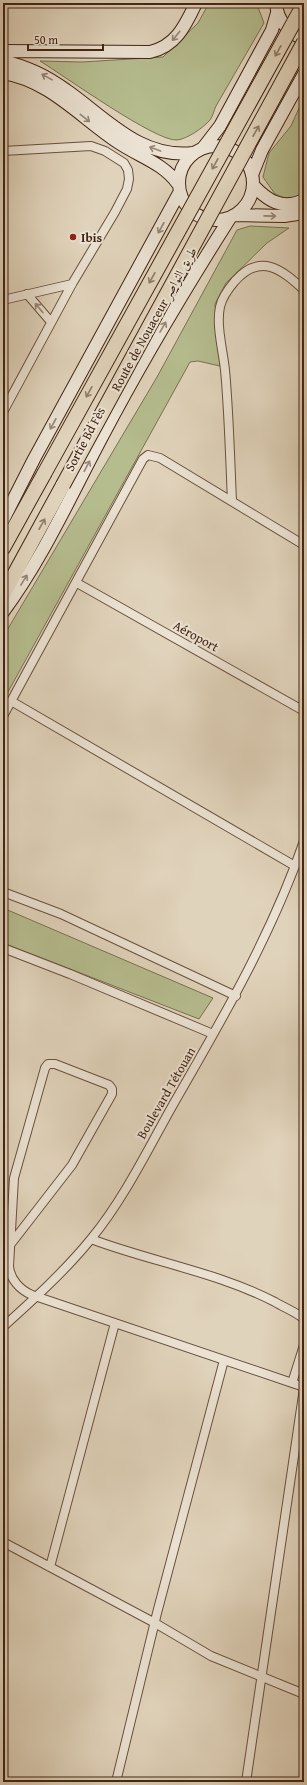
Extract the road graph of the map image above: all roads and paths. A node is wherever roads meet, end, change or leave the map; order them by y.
1 (196, 3) edge
2 (304, 4) edge
3 (276, 8) edge
4 (304, 39) edge
5 (304, 42) edge
6 (3, 51) edge
7 (3, 61) edge
8 (3, 73) edge
9 (304, 74) edge
10 (3, 151) edge
11 (198, 151) junction
12 (253, 180) junction
13 (179, 189) junction
14 (304, 200) edge
15 (304, 213) edge
16 (233, 217) junction
17 (72, 284) junction
18 (304, 290) edge
19 (27, 294) junction
20 (3, 300) edge
21 (51, 322) junction
22 (3, 412) edge
23 (232, 501) junction
24 (3, 520) edge
25 (304, 545) edge
26 (3, 548) edge
27 (77, 583) junction
28 (3, 595) edge
29 (3, 612) edge
30 (11, 701) junction
31 (304, 711) edge
32 (3, 716) edge
33 (304, 841) edge
34 (295, 866) junction
35 (3, 892) edge
36 (3, 948) edge
37 (236, 996) junction
38 (213, 1034) junction
39 (91, 1240) junction
40 (10, 1245) junction
41 (36, 1297) junction
42 (304, 1319) edge
43 (115, 1323) junction
44 (3, 1327) edge
45 (304, 1345) edge
46 (224, 1360) junction
47 (292, 1382) junction
48 (304, 1387) edge
49 (3, 1542) edge
50 (50, 1567) junction
51 (155, 1623) junction
52 (261, 1677) junction
53 (304, 1694) edge
54 (116, 1782) edge
55 (246, 1782) edge

1 -> 6 main road
2 -> 26 highway, Route de Nouaceur طريق النواصر, bridge
3 - 4 main road
3 - 11 main road
28 -> 5 highway, Route de Nouaceur طريق النواصر, bridge
11 -> 7 main road
8 -> 13 main road
9 - 12 main road
10 - 17 street
11 - 12 main road
11 - 13 main road
12 - 14 main road
12 - 16 main road
13 - 16 main road
13 -> 24 main road
16 -> 15 main road
29 -> 16 main road, Sortie Bd Fès
17 - 19 street
17 - 21 street
18 - 23 street
19 - 20 street
21 -> 19 street
21 - 22 street
23 - 25 street
23 - 27 street
27 - 30 street
27 - 31 street, Aéroport
30 - 32 street
30 - 34 street
33 - 34 street, Boulevard Tétouan
34 - 37 street, Boulevard Tétouan
35 - 37 street
36 - 38 street
37 - 38 street, Boulevard Tétouan
38 - 39 street, Boulevard Tétouan
39 - 41 street, Boulevard Tétouan
39 - 42 street
40 - 40 street
40 - 41 street
41 - 43 street
41 - 44 street, Boulevard Tétouan
43 - 46 street
43 - 50 street
45 - 47 street
46 - 47 street
46 - 51 street
47 - 48 street
48 - 52 street
49 - 50 street
50 - 51 street
51 - 52 street
51 - 54 street
52 - 53 street
52 - 55 street

